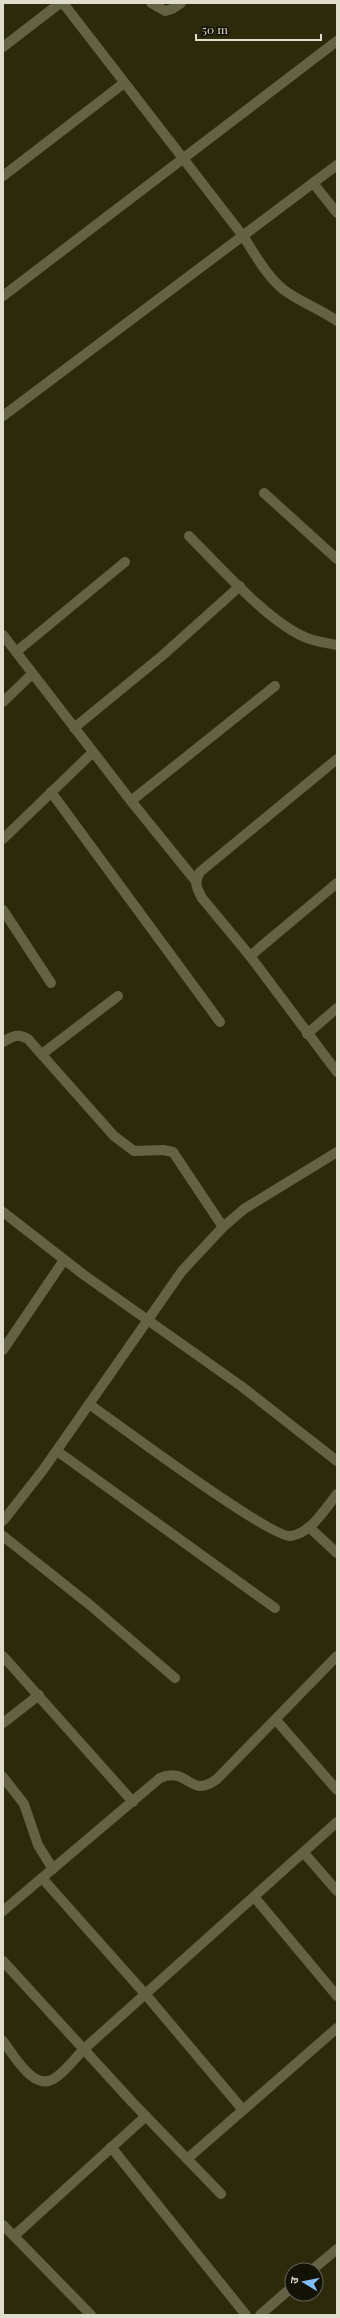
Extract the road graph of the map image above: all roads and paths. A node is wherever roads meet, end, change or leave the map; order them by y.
1 (62, 3) edge
2 (151, 3) edge
3 (181, 3) edge
4 (337, 41) edge
5 (3, 47) edge
6 (124, 83) junction
7 (183, 158) junction
8 (337, 165) edge
9 (3, 176) edge
10 (313, 183) junction
11 (337, 213) edge
12 (243, 236) junction
13 (3, 296) edge
14 (337, 321) edge
15 (3, 416) edge
16 (264, 493) dead end
17 (189, 536) dead end
18 (337, 559) edge
19 (125, 562) dead end
20 (240, 586) junction
21 (3, 635) edge
22 (337, 645) edge
23 (16, 652) junction
24 (32, 674) junction
25 (275, 686) dead end
26 (3, 702) edge
27 (74, 728) junction
28 (93, 752) junction
29 (337, 759) edge
30 (51, 792) junction
31 (131, 802) junction
32 (3, 839) edge
33 (195, 880) junction
34 (337, 883) edge
35 (3, 910) edge
36 (250, 956) junction
37 (51, 983) dead end
38 (118, 996) dead end
39 (337, 1008) edge
40 (220, 1022) dead end
41 (307, 1034) junction
42 (3, 1042) edge
43 (42, 1054) junction
44 (337, 1072) edge
45 (337, 1152) edge
46 (3, 1212) edge
47 (224, 1227) junction
48 (64, 1260) junction
49 (148, 1318) junction
50 (3, 1350) edge
51 (89, 1404) junction
52 (57, 1451) junction
53 (337, 1461) edge
54 (337, 1494) edge
55 (7, 1507) edge
56 (3, 1521) edge
57 (309, 1528) junction
58 (3, 1536) edge
59 (337, 1553) edge
60 (275, 1608) dead end
61 (337, 1656) edge
62 (4, 1658) edge
63 (175, 1678) dead end
64 (39, 1695) junction
65 (276, 1720) junction
66 (3, 1723) edge
67 (3, 1777) edge
68 (337, 1790) edge
69 (133, 1802) junction
70 (337, 1822) edge
71 (304, 1852) junction
72 (53, 1868) junction
73 (42, 1878) junction
74 (337, 1891) edge
75 (255, 1898) junction
76 (3, 1911) edge
77 (3, 1961) edge
78 (146, 1995) junction
79 (337, 1996) edge
80 (337, 2028) edge
81 (3, 2041) edge
82 (84, 2049) junction
83 (243, 2110) junction
84 (146, 2116) junction
85 (111, 2147) junction
86 (187, 2159) junction
87 (221, 2194) dead end
88 (3, 2225) edge
89 (14, 2236) junction
90 (335, 2254) edge
91 (324, 2262) edge
92 (284, 2294) edge
93 (91, 2315) edge
94 (246, 2315) edge
95 (260, 2315) edge

1 - 5 street
1 - 6 street
2 - 3 street
4 - 7 street
6 - 7 street
6 - 9 street
7 - 12 street
7 - 13 street
8 - 10 street
10 - 11 street
10 - 12 street
12 - 14 street
12 - 15 street
16 - 18 street
17 - 20 street
19 - 23 street
20 - 22 street
20 - 27 street
21 - 23 street
23 - 24 street
24 - 26 street
24 - 27 street
25 - 31 street
27 - 28 street
28 - 30 street
28 - 31 street
29 - 33 street
30 - 32 street
30 - 40 street
31 - 33 street
33 - 36 street
34 - 36 street
35 - 37 street
36 - 41 street
38 - 43 street
39 - 41 street
41 - 44 street
42 - 43 street
43 - 47 street
45 - 47 street
46 - 48 street
47 - 49 street
48 - 49 street
48 - 50 street
49 - 51 street
49 - 53 street
51 - 52 street
51 - 57 street
52 - 55 street
52 - 60 street
54 - 57 street
55 - 56 street
57 - 59 street
58 - 63 street
61 - 65 street
62 - 64 street
64 - 66 street
64 - 69 street
65 - 68 street
65 - 69 street
67 - 72 street
69 - 72 street
70 - 71 street
71 - 74 street
71 - 75 street
72 - 73 street
73 - 76 street
73 - 78 street
75 - 78 street
75 - 79 street
77 - 82 street
78 - 82 street
78 - 83 street
80 - 83 street
81 - 82 street
82 - 84 street
83 - 86 street
84 - 85 street
84 - 86 street
85 - 89 street
85 - 94 street
86 - 87 street
88 - 89 street
89 - 93 street
90 - 91 street
92 - 95 street

